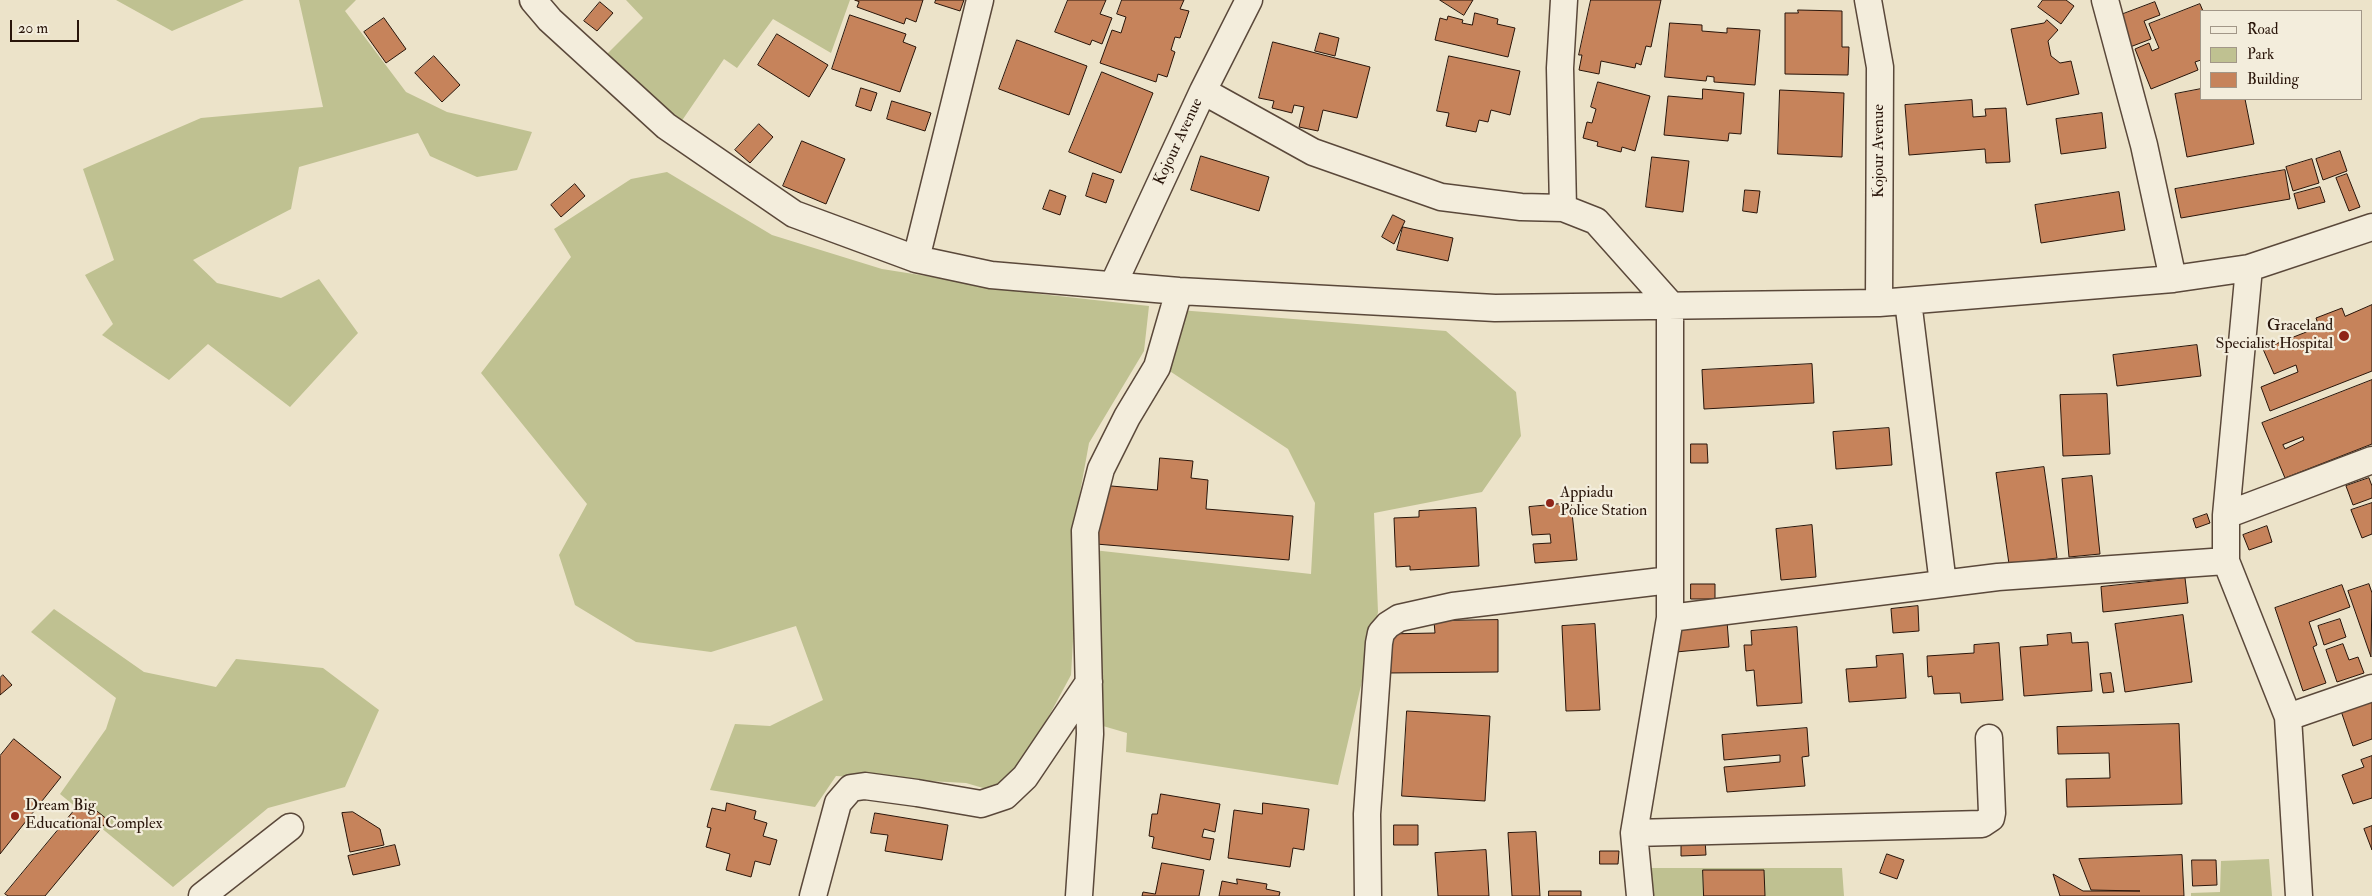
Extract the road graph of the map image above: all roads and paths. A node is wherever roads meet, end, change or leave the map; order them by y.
1 (533, 0) edge
2 (980, 0) edge
3 (1249, 0) edge
4 (1564, 0) edge
5 (1868, 0) edge
6 (2105, 0) edge
7 (1203, 91) junction
8 (1563, 208) junction
9 (2372, 226) edge
10 (916, 259) junction
11 (2249, 268) junction
12 (2173, 280) junction
13 (1113, 285) junction
14 (1179, 291) junction
15 (1908, 300) junction
16 (1879, 303) junction
17 (1670, 304) junction
18 (2372, 460) edge
19 (2226, 515) junction
20 (2226, 562) junction
21 (1670, 580) junction
22 (1943, 584) junction
23 (1670, 618) junction
24 (1089, 682) junction
25 (2372, 688) edge
26 (2288, 717) junction
27 (1989, 738) dead end
28 (290, 827) dead end
29 (1634, 833) junction
30 (202, 896) edge
31 (813, 896) edge
32 (1080, 896) edge
33 (1368, 896) edge
34 (1640, 896) edge
35 (2299, 896) edge

1 - 10 street
2 - 10 street
3 - 7 street, Kojour Avenue
4 - 8 street
5 - 16 street, Kojour Avenue
6 - 12 street
7 - 8 street
7 - 13 street, Kojour Avenue
8 - 17 street
9 - 11 street
10 - 13 street
11 - 12 street
11 - 19 street
12 - 15 street
13 - 14 street
14 - 17 street
14 - 24 street
15 - 16 street
15 - 22 street
16 - 17 street
17 - 21 street
18 - 19 street
19 - 20 street
20 - 22 street
20 - 26 street
21 - 23 street
21 - 33 street
22 - 23 street
23 - 29 street
24 - 31 street
24 - 32 street
25 - 26 street
26 - 35 street
27 - 29 street
28 - 30 street
29 - 34 street

